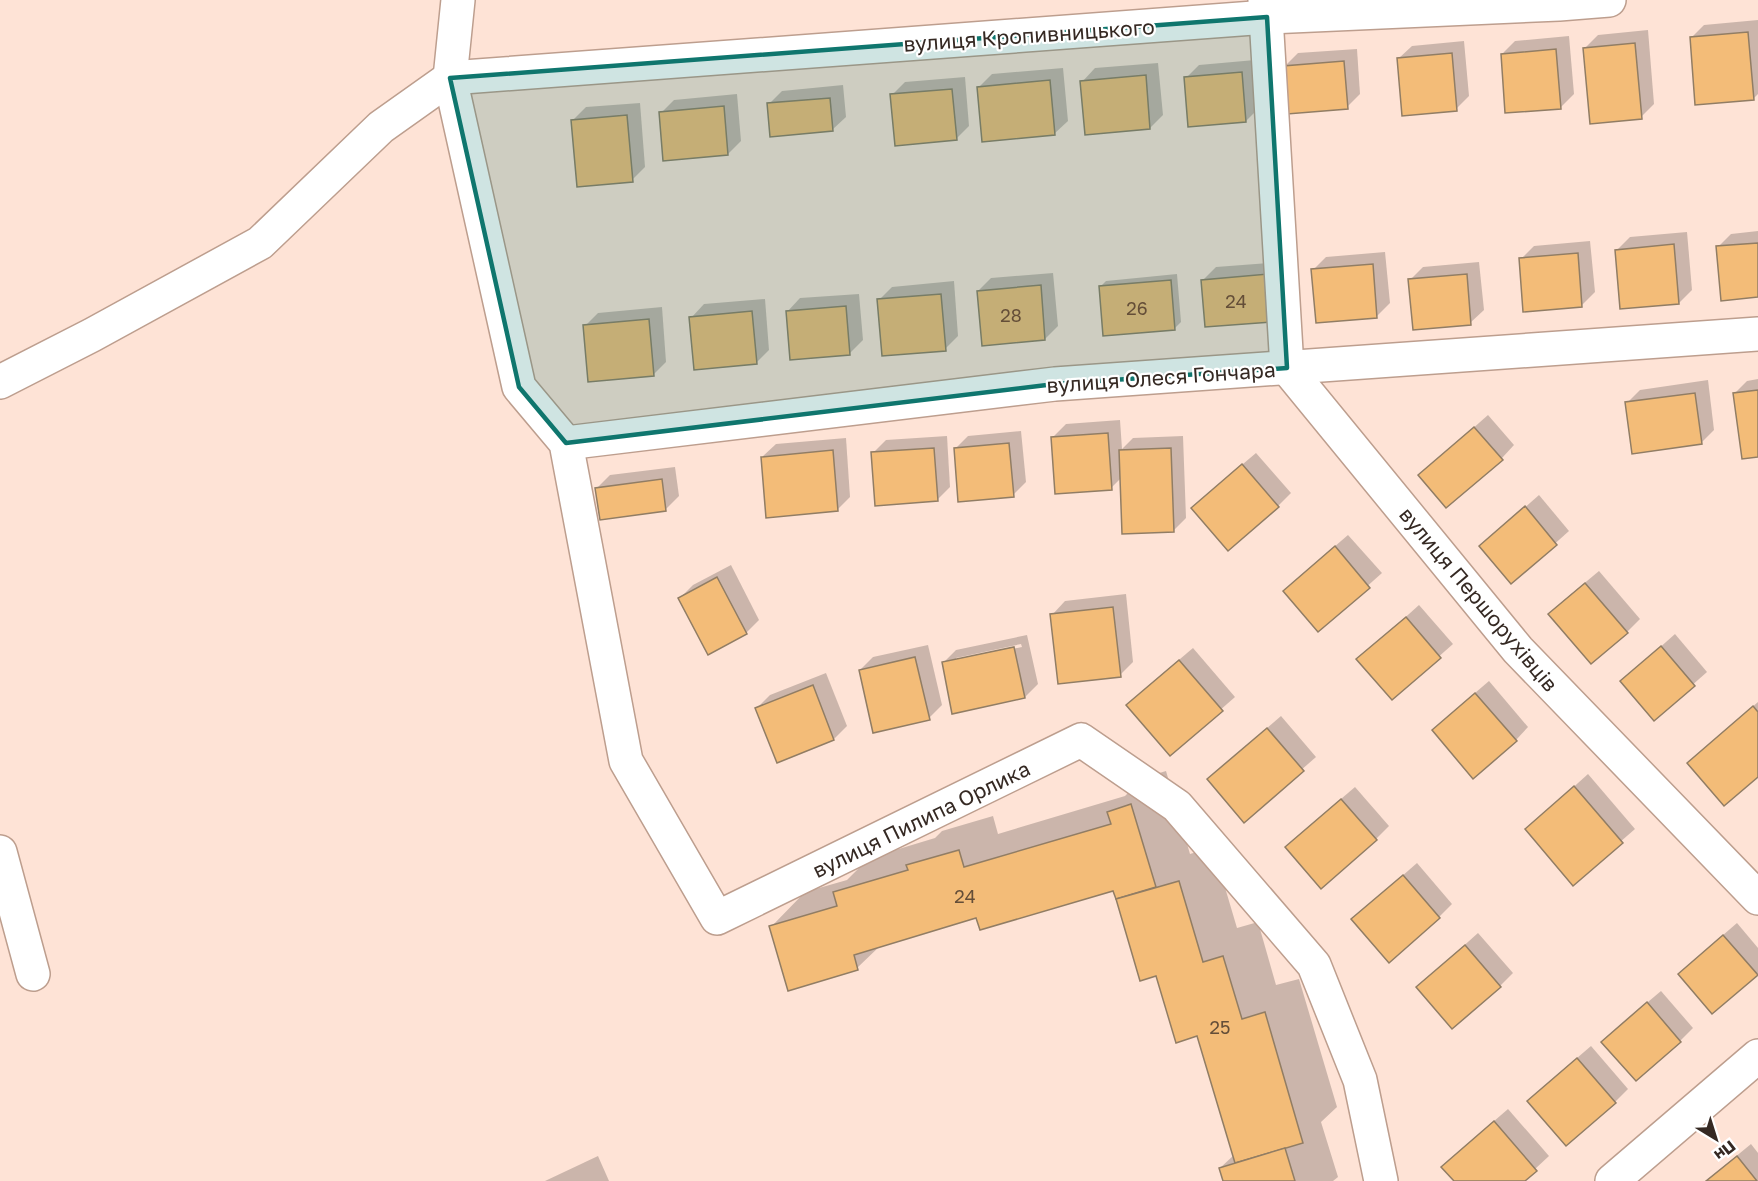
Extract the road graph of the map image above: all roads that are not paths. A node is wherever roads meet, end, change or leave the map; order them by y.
1 (458, 0) edge
2 (1609, 0) edge
3 (1266, 9) edge
4 (450, 78) junction
5 (1758, 334) edge
6 (1287, 368) junction
7 (0, 382) edge
8 (566, 443) junction
9 (0, 852) edge
10 (1758, 898) edge
11 (33, 974) dead end
12 (1758, 1056) edge
13 (1381, 1181) edge
14 (1612, 1181) edge

1 - 4 street
2 - 3 street, вулиця Кропивницького
3 - 4 street, вулиця Кропивницького
3 - 6 street
4 - 7 street
4 - 8 street
5 - 6 street, вулиця Олеся Гончара
6 - 8 street, вулиця Олеся Гончара
6 - 10 street, вулиця Першорухівців
8 - 13 street, вулиця Пилипа Орлика
9 - 11 street
12 - 14 street

